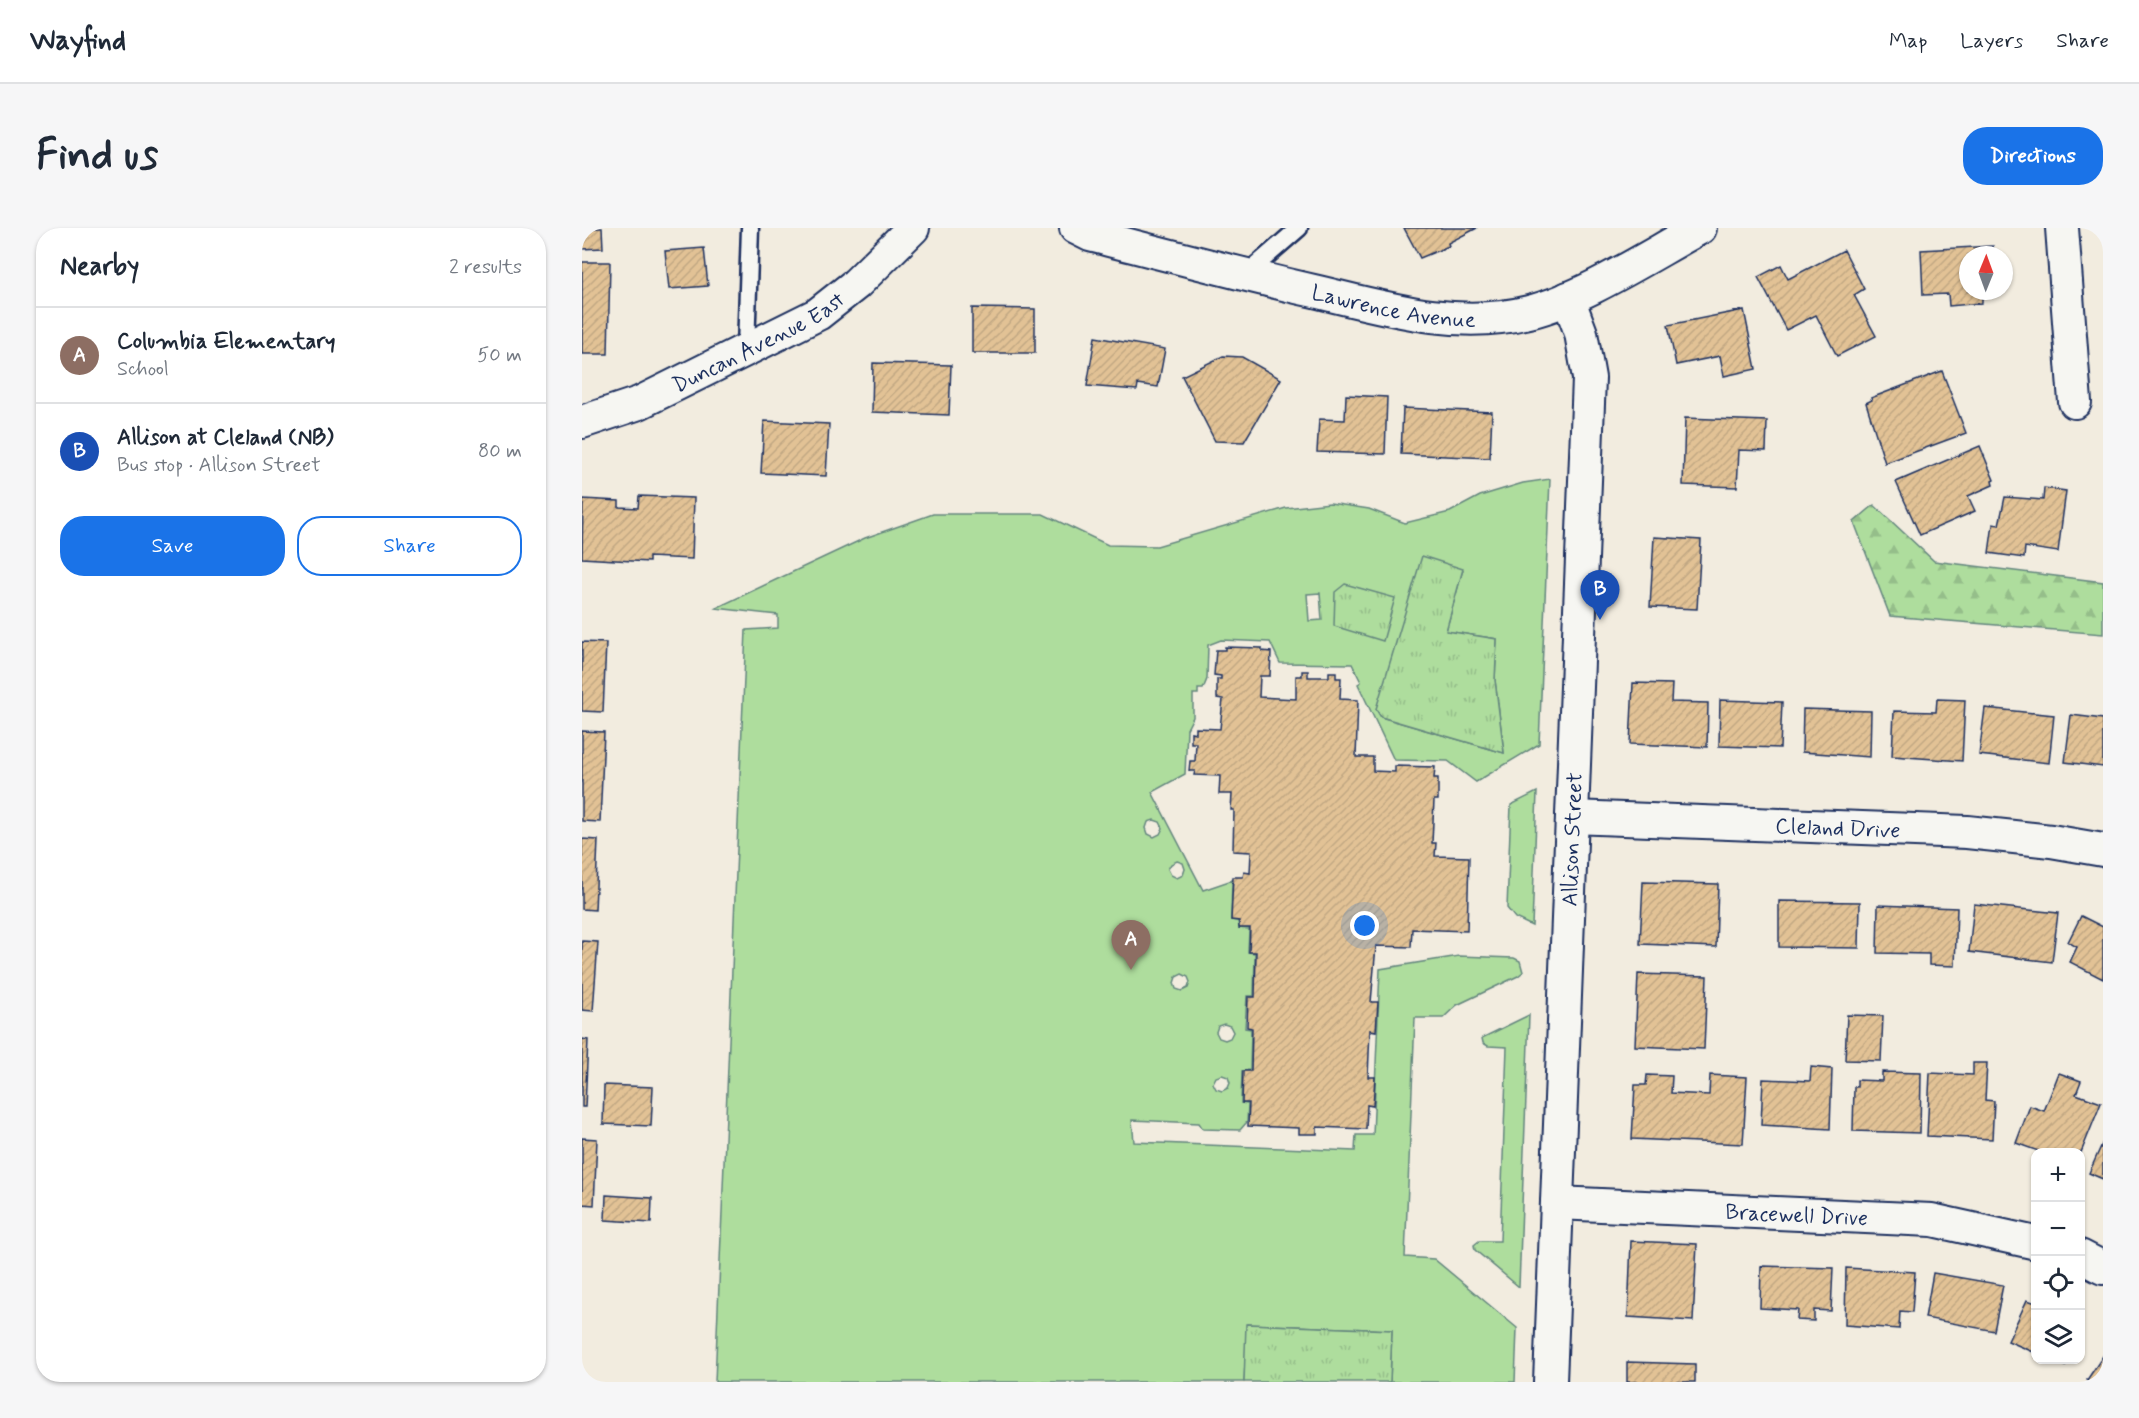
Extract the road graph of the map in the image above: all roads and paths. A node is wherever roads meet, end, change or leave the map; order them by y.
1 (750, 228) edge
2 (913, 228) edge
3 (1076, 228) edge
4 (1299, 228) edge
5 (1700, 228) edge
6 (2062, 228) edge
7 (1245, 275) junction
8 (1569, 298) junction
9 (746, 349) junction
10 (2075, 402) dead end
11 (582, 422) edge
12 (1572, 817) junction
13 (2103, 850) edge
14 (1557, 1203) junction
15 (2031, 1242) edge
16 (2085, 1259) edge
17 (2103, 1268) edge
18 (1550, 1382) edge

1 - 9 lane
2 - 9 street, Duncan Avenue East
3 - 7 street, Lawrence Avenue
4 - 7 lane
5 - 8 street, Lawrence Avenue
6 - 10 street
7 - 8 street, Lawrence Avenue
8 - 12 street, Allison Street
9 - 11 street, Duncan Avenue East
12 - 13 street, Cleland Drive
12 - 14 street, Allison Street
14 - 15 street, Bracewell Drive
14 - 18 street, Allison Street
16 - 17 street

